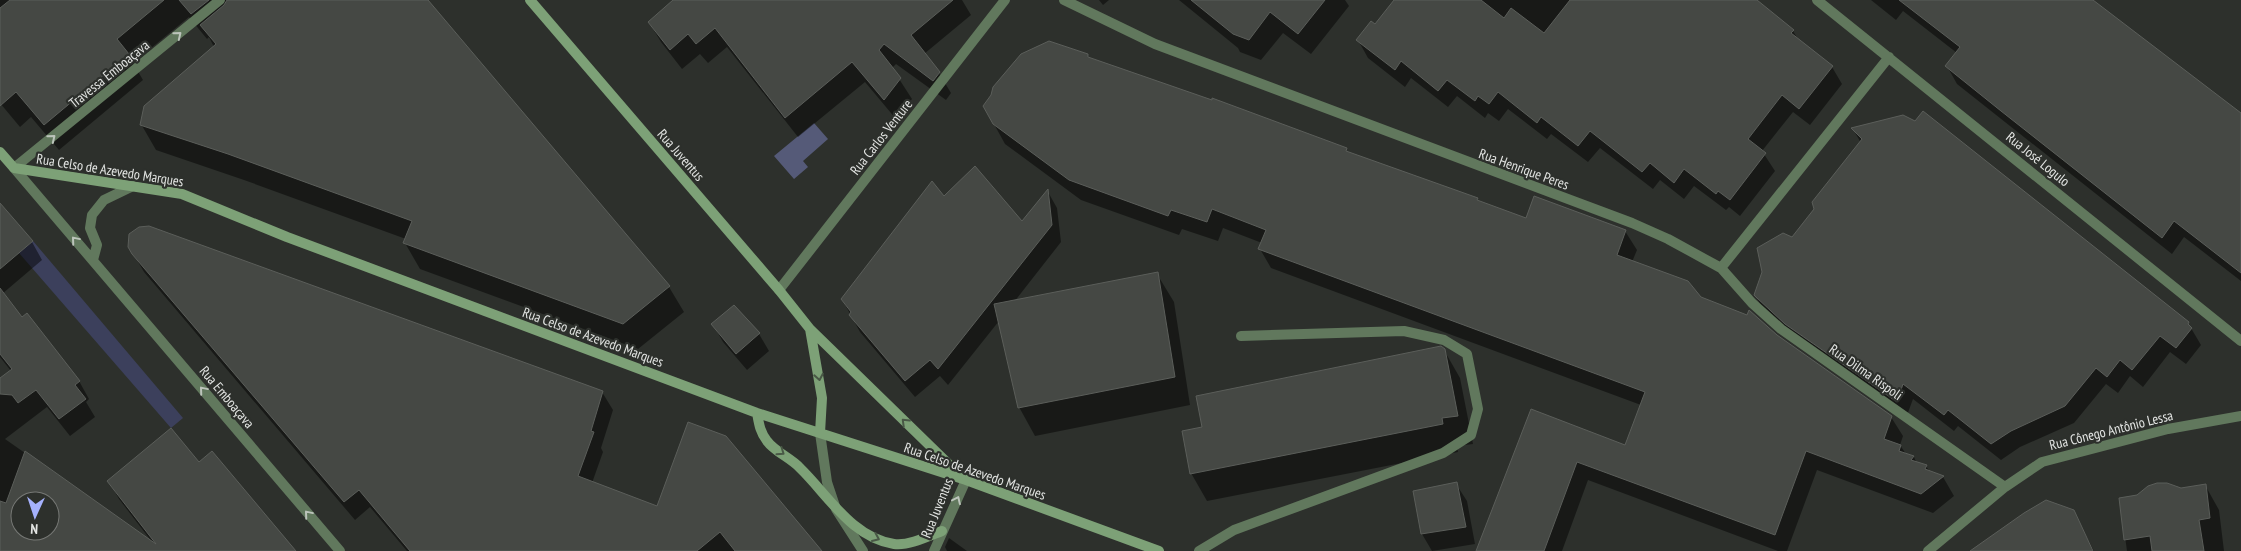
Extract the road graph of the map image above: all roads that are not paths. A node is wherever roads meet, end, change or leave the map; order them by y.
1 (220, 0) edge
2 (530, 0) edge
3 (1004, 0) edge
4 (1064, 0) edge
5 (1817, 0) edge
6 (1889, 57) junction
7 (0, 152) edge
8 (14, 168) junction
9 (133, 186) junction
10 (92, 260) junction
11 (1720, 268) junction
12 (779, 290) junction
13 (810, 329) junction
14 (1241, 336) dead end
15 (2241, 341) edge
16 (757, 413) junction
17 (2241, 416) edge
18 (820, 434) junction
19 (966, 480) junction
20 (2005, 486) junction
21 (836, 509) junction
22 (942, 531) junction
23 (340, 551) edge
24 (863, 551) edge
25 (934, 551) edge
26 (1159, 551) edge
27 (1199, 551) edge
28 (1928, 551) edge

8 -> 1 street, Travessa Emboaçava
2 - 12 street, Rua Juventus
3 - 12 street, Rua Carlos Venture
4 - 11 street, Rua Henrique Peres
5 - 6 street, Rua José Logulo
6 - 11 street
6 - 15 street, Rua José Logulo
7 - 8 street, Rua Emboaçava
8 - 9 street, Rua Celso de Azevedo Marques
10 -> 8 street, Rua Emboaçava
9 - 10 street
9 - 16 street, Rua Celso de Azevedo Marques
23 -> 10 street, Rua Emboaçava
11 - 20 street, Rua Dilma Rispoli
12 - 13 street, Rua Juventus
13 -> 18 street, Rua Juventus
19 -> 13 street, Rua Juventus
14 - 27 street
16 - 18 street, Rua Celso de Azevedo Marques
16 -> 21 street
17 - 20 street, Rua Cônego Antônio Lessa
18 - 19 street, Rua Celso de Azevedo Marques
18 - 21 street, Rua Juventus
22 -> 19 street, Rua Juventus
19 - 26 street, Rua Celso de Azevedo Marques
20 - 28 street, Rua Cônego Antônio Lessa
21 -> 22 street
21 - 24 street, Rua Juventus
22 - 25 street, Rua Juventus

